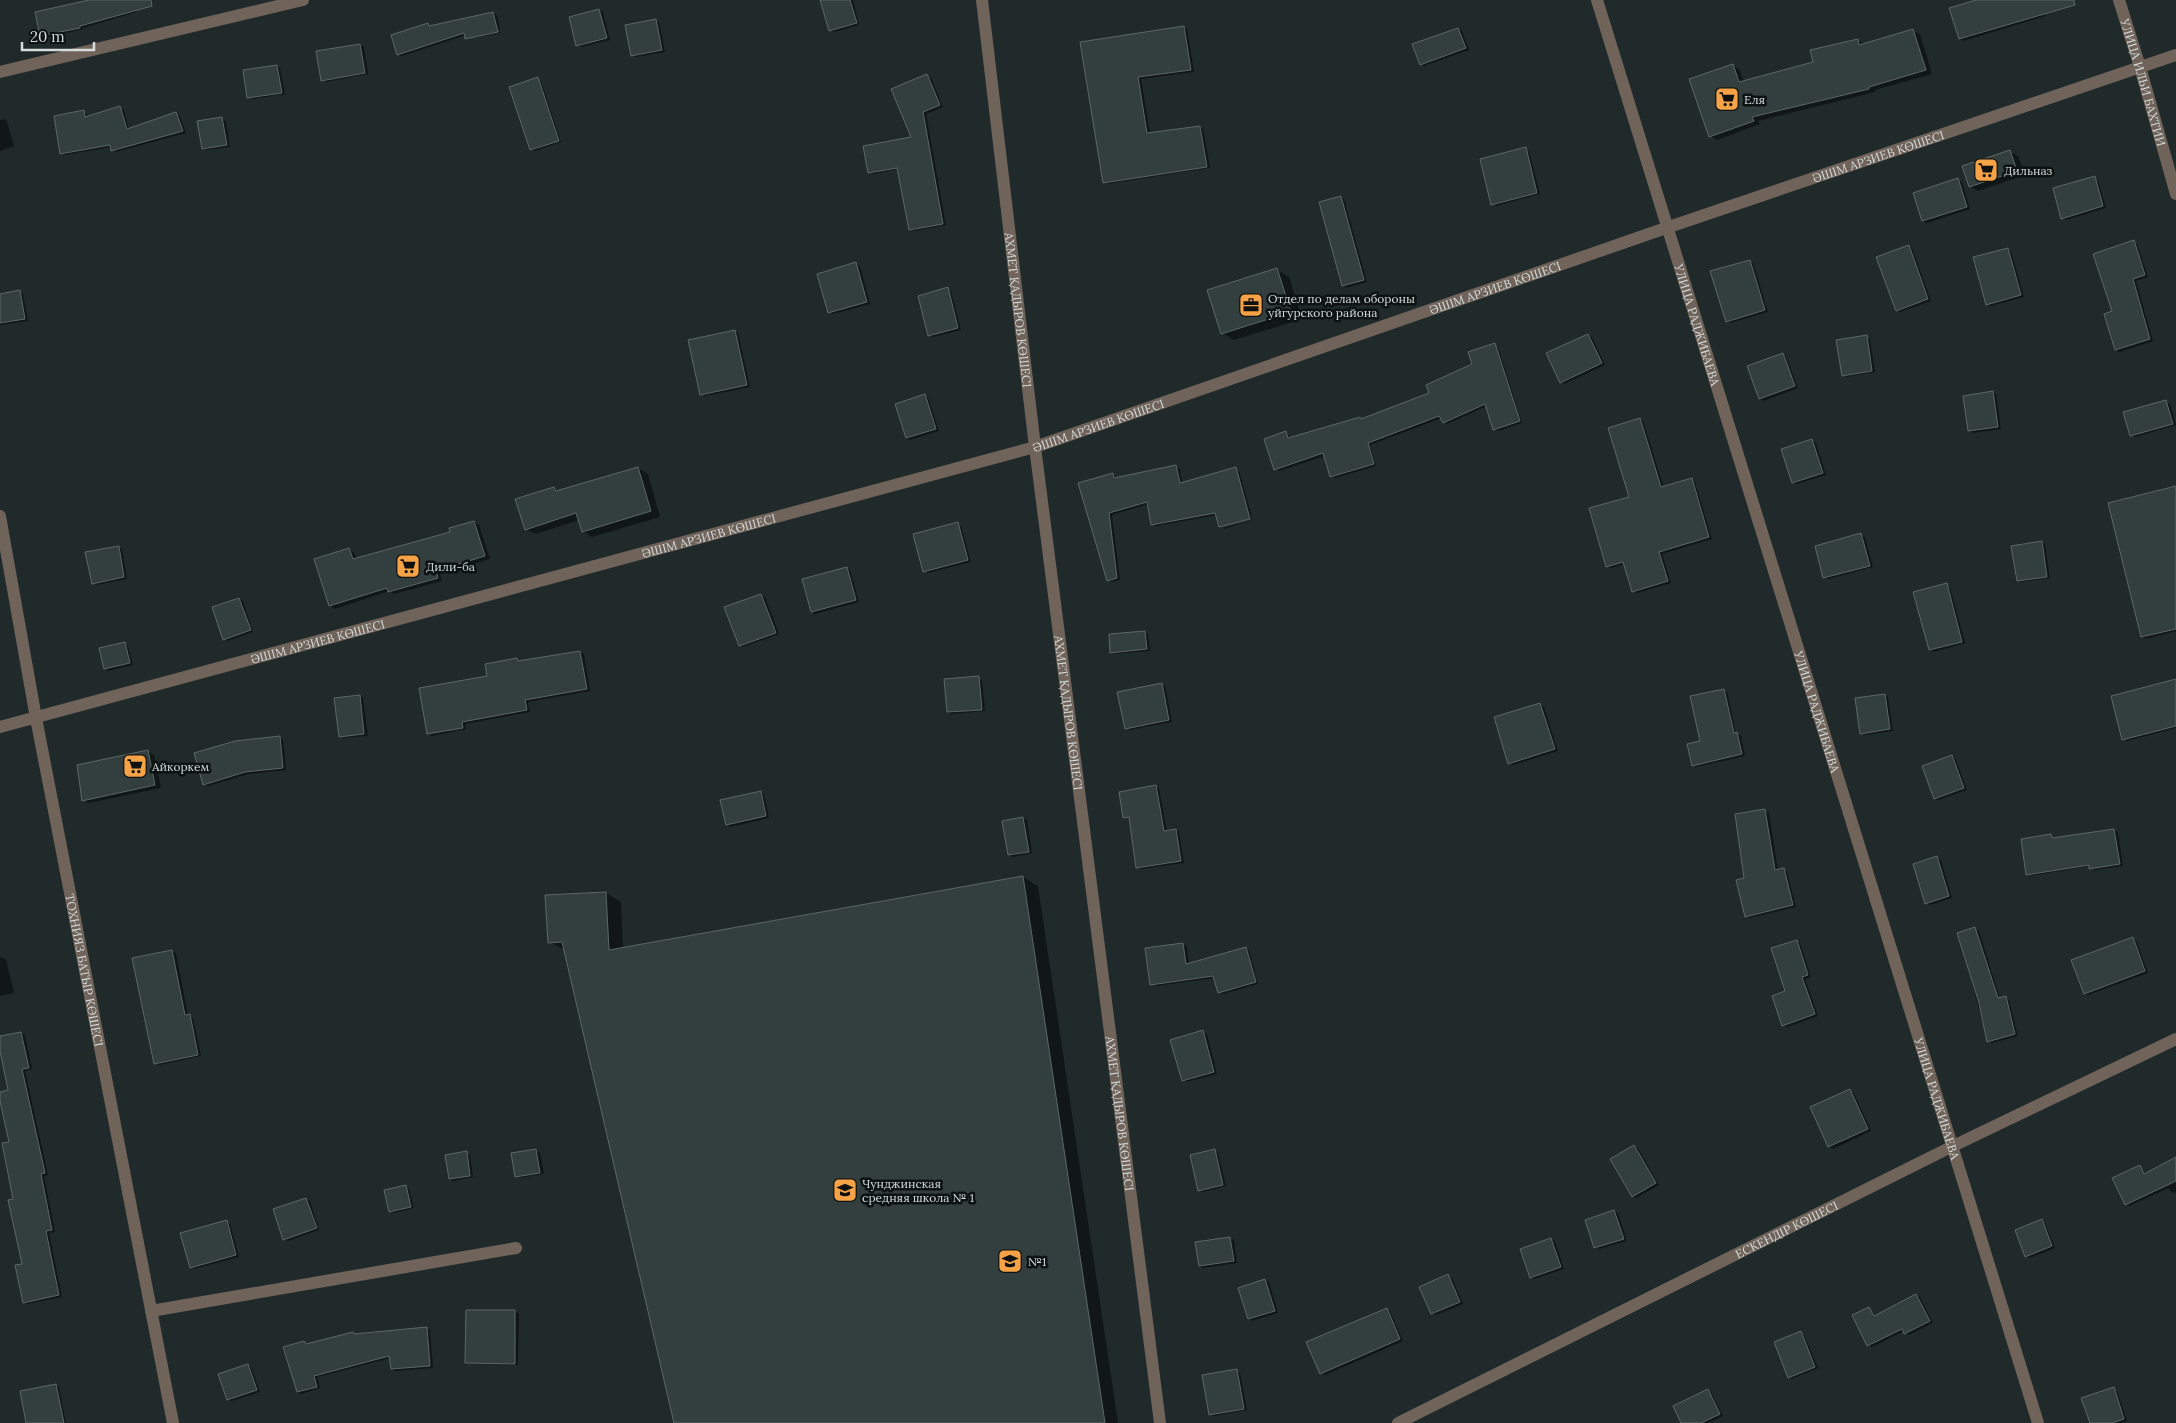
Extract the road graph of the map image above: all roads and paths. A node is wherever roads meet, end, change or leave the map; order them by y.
1 (303, 0) edge
2 (982, 0) edge
3 (1597, 0) edge
4 (2118, 0) edge
5 (2176, 56) edge
6 (2140, 67) junction
7 (0, 72) edge
8 (2176, 194) edge
9 (1666, 228) junction
10 (1036, 446) junction
11 (0, 516) edge
12 (36, 718) junction
13 (0, 727) edge
14 (2176, 1040) edge
15 (1951, 1147) junction
16 (516, 1248) dead end
17 (151, 1311) junction
18 (173, 1423) edge
19 (1160, 1423) edge
20 (1398, 1423) edge
21 (2038, 1423) edge

1 - 7 street
2 - 10 street, АХМЕТ ҚАДЫРОВ КӨШЕСІ
3 - 9 street, УЛИЦА РАДЖИБАЕВА
4 - 6 street, УЛИЦА ИЛЬИ БАХТИИ
5 - 6 street, ӘШІМ АРЗИЕВ КӨШЕСІ
6 - 8 street, УЛИЦА ИЛЬИ БАХТИИ
6 - 9 street, ӘШІМ АРЗИЕВ КӨШЕСІ
9 - 10 street, ӘШІМ АРЗИЕВ КӨШЕСІ
9 - 15 street, УЛИЦА РАДЖИБАЕВА
10 - 12 street, ӘШІМ АРЗИЕВ КӨШЕСІ
10 - 19 street, АХМЕТ ҚАДЫРОВ КӨШЕСІ
11 - 12 street, ТОХНИЯЗ БАТЫР КӨШЕСІ
12 - 13 street, ӘШІМ АРЗИЕВ КӨШЕСІ
12 - 17 street, ТОХНИЯЗ БАТЫР КӨШЕСІ
14 - 15 street, ЕСКЕНДІР КӨШЕСІ
15 - 20 street, ЕСКЕНДІР КӨШЕСІ
15 - 21 street, УЛИЦА РАДЖИБАЕВА
16 - 17 street
17 - 18 street, ТОХНИЯЗ БАТЫР КӨШЕСІ

